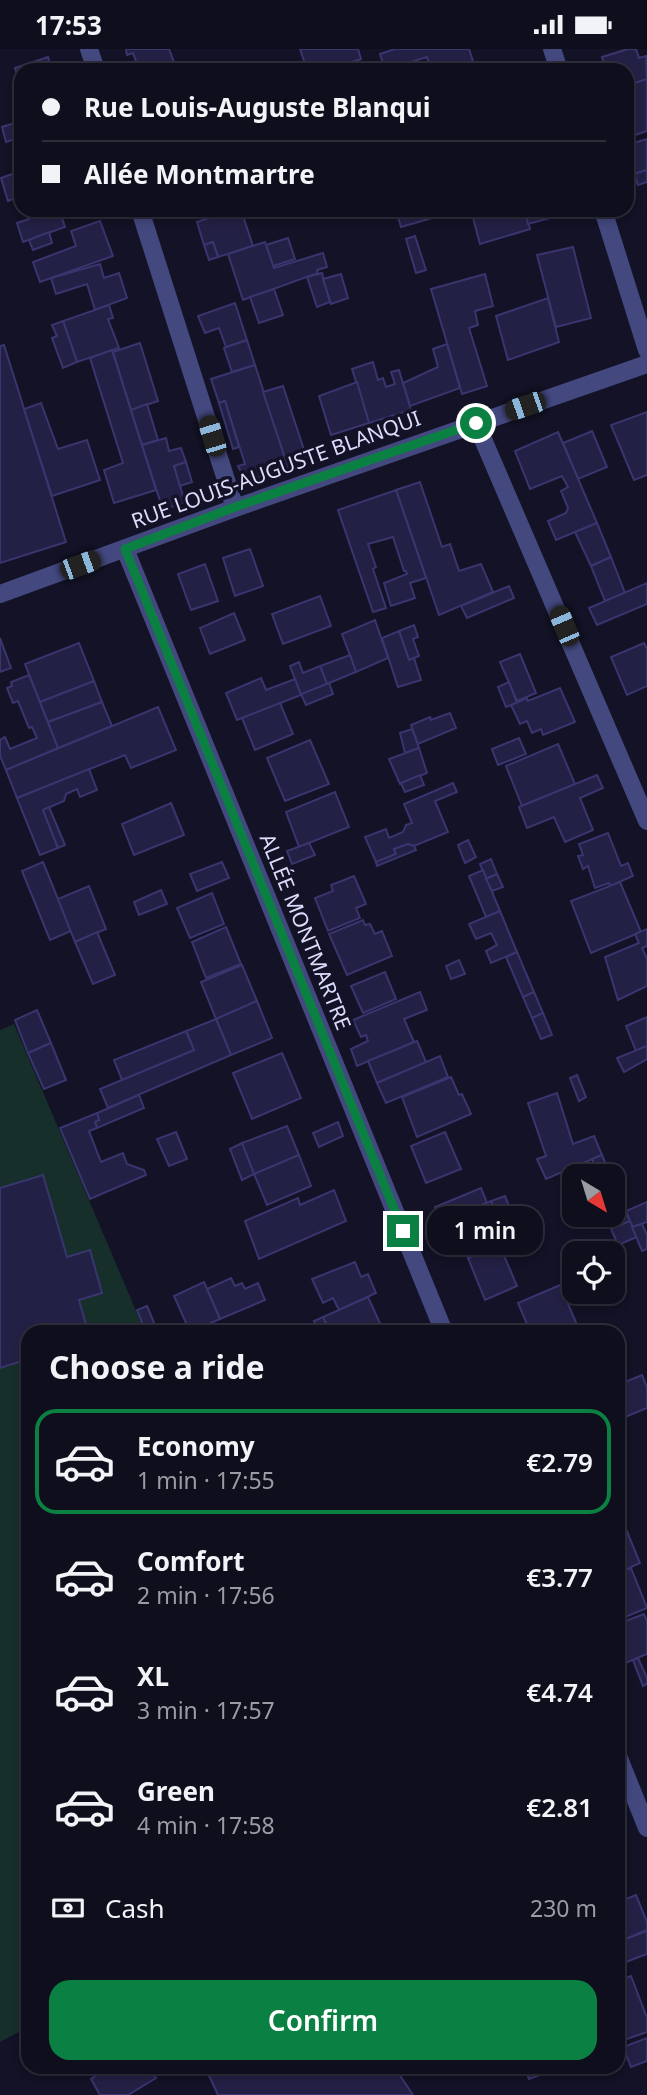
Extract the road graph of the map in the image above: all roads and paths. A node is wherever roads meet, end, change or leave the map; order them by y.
1 (142, 217) edge
2 (605, 217) edge
3 (647, 351) edge
4 (647, 364) edge
5 (476, 423) junction
6 (235, 507) junction
7 (125, 549) junction
8 (0, 594) edge
9 (647, 821) edge
10 (441, 1325) edge
11 (625, 1773) edge
12 (647, 1828) edge

1 - 6 street
2 - 3 street
4 - 5 street, RUE LOUIS-AUGUSTE BLANQUI
5 - 6 street, RUE LOUIS-AUGUSTE BLANQUI
5 - 9 street
6 - 7 street, RUE LOUIS-AUGUSTE BLANQUI
7 - 8 street, RUE LOUIS-AUGUSTE BLANQUI
7 - 10 street, ALLÉE MONTMARTRE
11 - 12 street

